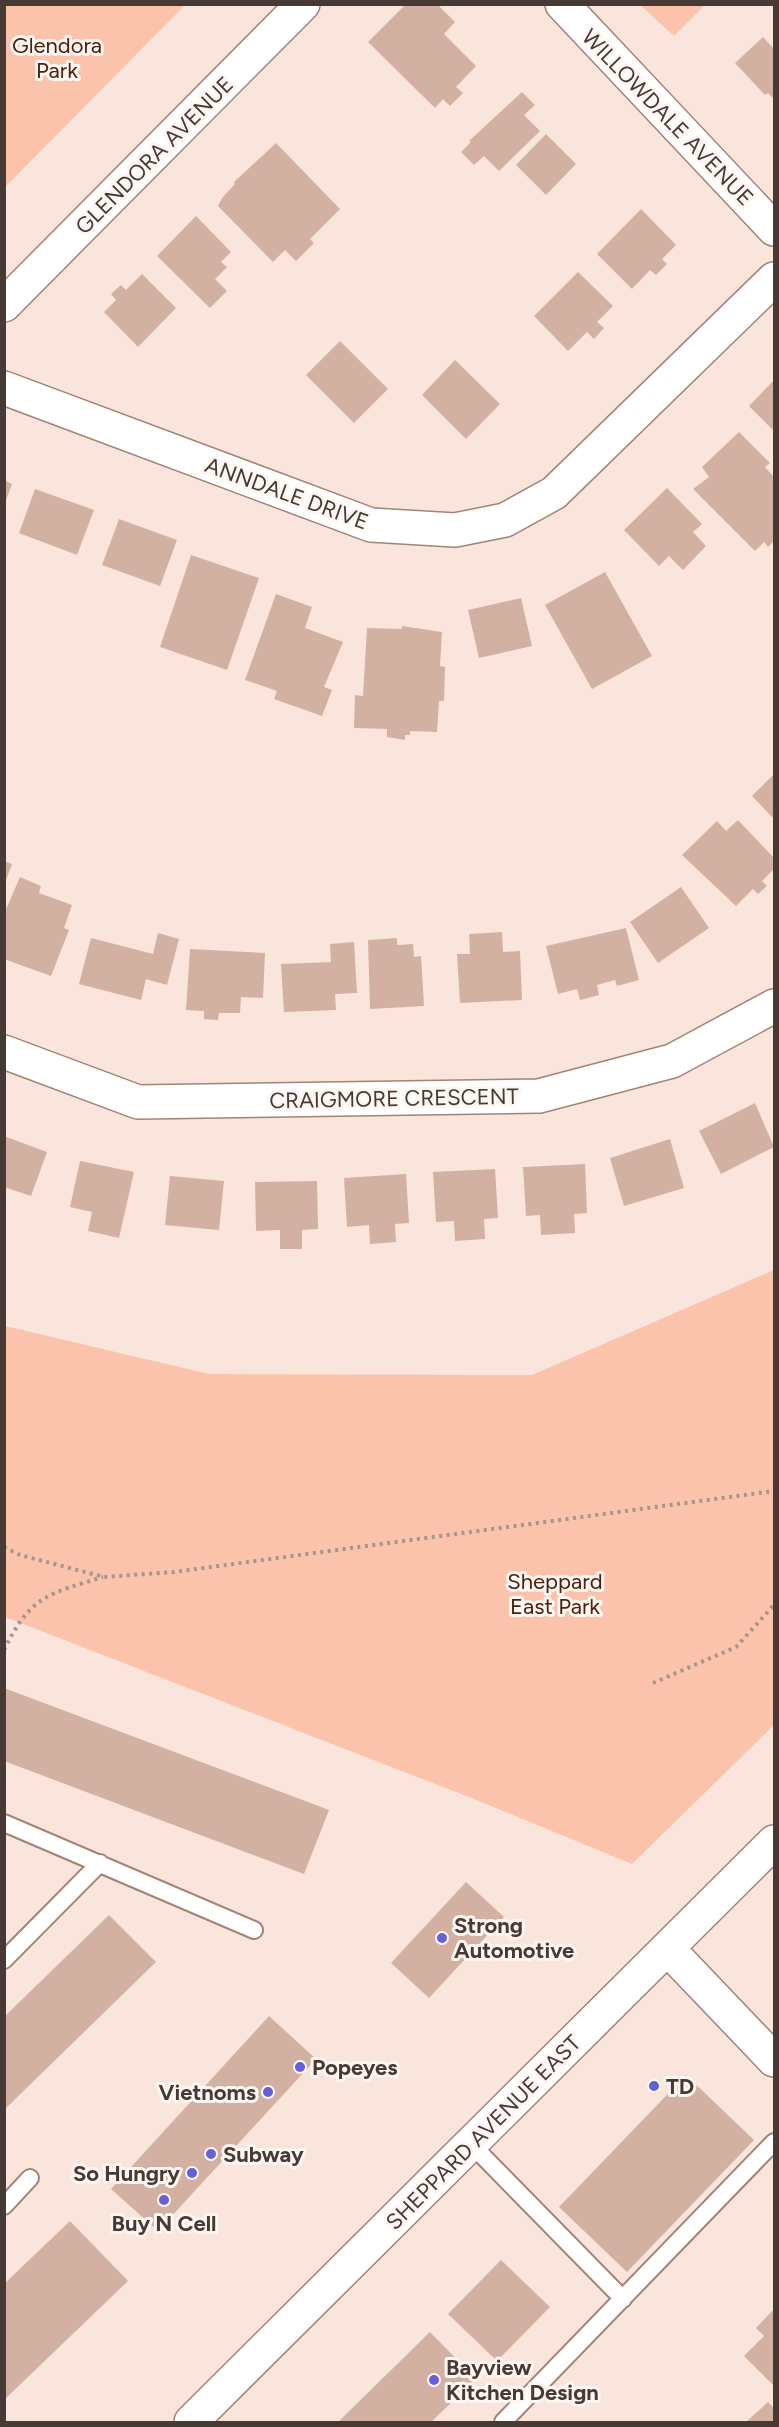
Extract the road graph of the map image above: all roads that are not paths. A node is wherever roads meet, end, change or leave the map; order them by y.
1 (303, 4) edge
2 (562, 4) edge
3 (774, 229) edge
4 (774, 279) edge
5 (4, 305) edge
6 (4, 388) edge
7 (774, 1006) edge
8 (4, 1052) edge
9 (4, 1823) edge
10 (774, 1842) edge
11 (100, 1863) junction
12 (254, 1929) dead end
13 (668, 1949) junction
14 (4, 1960) edge
15 (774, 2060) edge
16 (774, 2142) edge
17 (471, 2144) junction
18 (30, 2178) dead end
19 (4, 2206) edge
20 (623, 2299) junction
21 (191, 2422) edge
22 (503, 2422) edge

1 - 5 street, GLENDORA AVENUE
2 - 3 street, WILLOWDALE AVENUE
4 - 6 street, ANNDALE DRIVE
7 - 8 street, CRAIGMORE CRESCENT
9 - 11 lane
10 - 13 street, SHEPPARD AVENUE EAST
11 - 12 lane
11 - 14 lane
13 - 15 street
13 - 17 street, SHEPPARD AVENUE EAST
16 - 20 lane
17 - 20 lane
17 - 21 street, SHEPPARD AVENUE EAST
18 - 19 lane
20 - 22 lane

